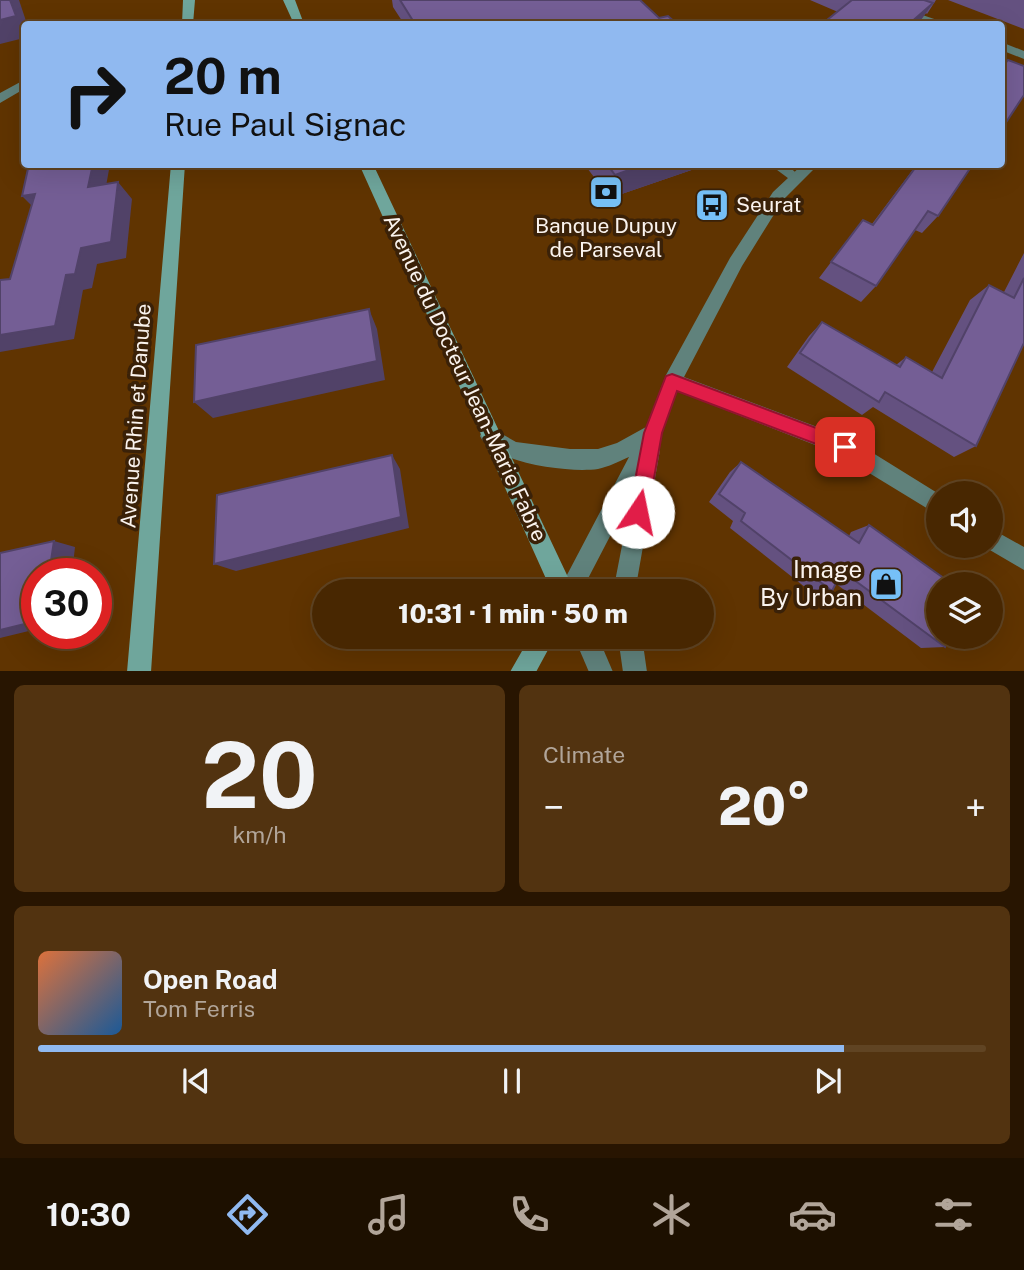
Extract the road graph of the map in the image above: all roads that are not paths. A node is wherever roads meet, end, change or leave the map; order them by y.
1 (189, 0) edge
2 (289, 0) edge
3 (867, 0) edge
4 (188, 21) edge
5 (298, 21) edge
6 (934, 21) edge
7 (1005, 48) edge
8 (1024, 55) edge
9 (21, 83) edge
10 (21, 85) edge
11 (0, 86) edge
12 (0, 99) edge
13 (178, 168) edge
14 (368, 168) edge
15 (781, 168) edge
16 (808, 168) edge
17 (796, 180) junction
18 (672, 381) junction
19 (653, 433) junction
20 (490, 436) junction
21 (926, 498) edge
22 (1003, 546) edge
23 (1024, 559) edge
24 (558, 579) edge
25 (576, 579) edge
26 (626, 579) edge
27 (536, 649) edge
28 (591, 649) edge
29 (632, 649) edge
30 (139, 671) edge
31 (522, 671) edge
32 (601, 671) edge
33 (635, 671) edge

1 - 4 main road
2 - 5 main road
3 - 6 street
7 - 8 street
9 - 11 street
10 - 12 street
13 - 30 main road, Avenue Rhin et Danube
14 - 20 main road, Avenue du Docteur Jean-Marie Fabre
15 - 17 street
16 - 17 street
17 - 18 street
18 - 19 street
18 - 21 street
19 - 20 street
19 - 25 street
19 - 26 street
20 - 24 main road, Avenue du Docteur Jean-Marie Fabre
22 - 23 street
27 - 31 main road
28 - 32 street
29 - 33 street

